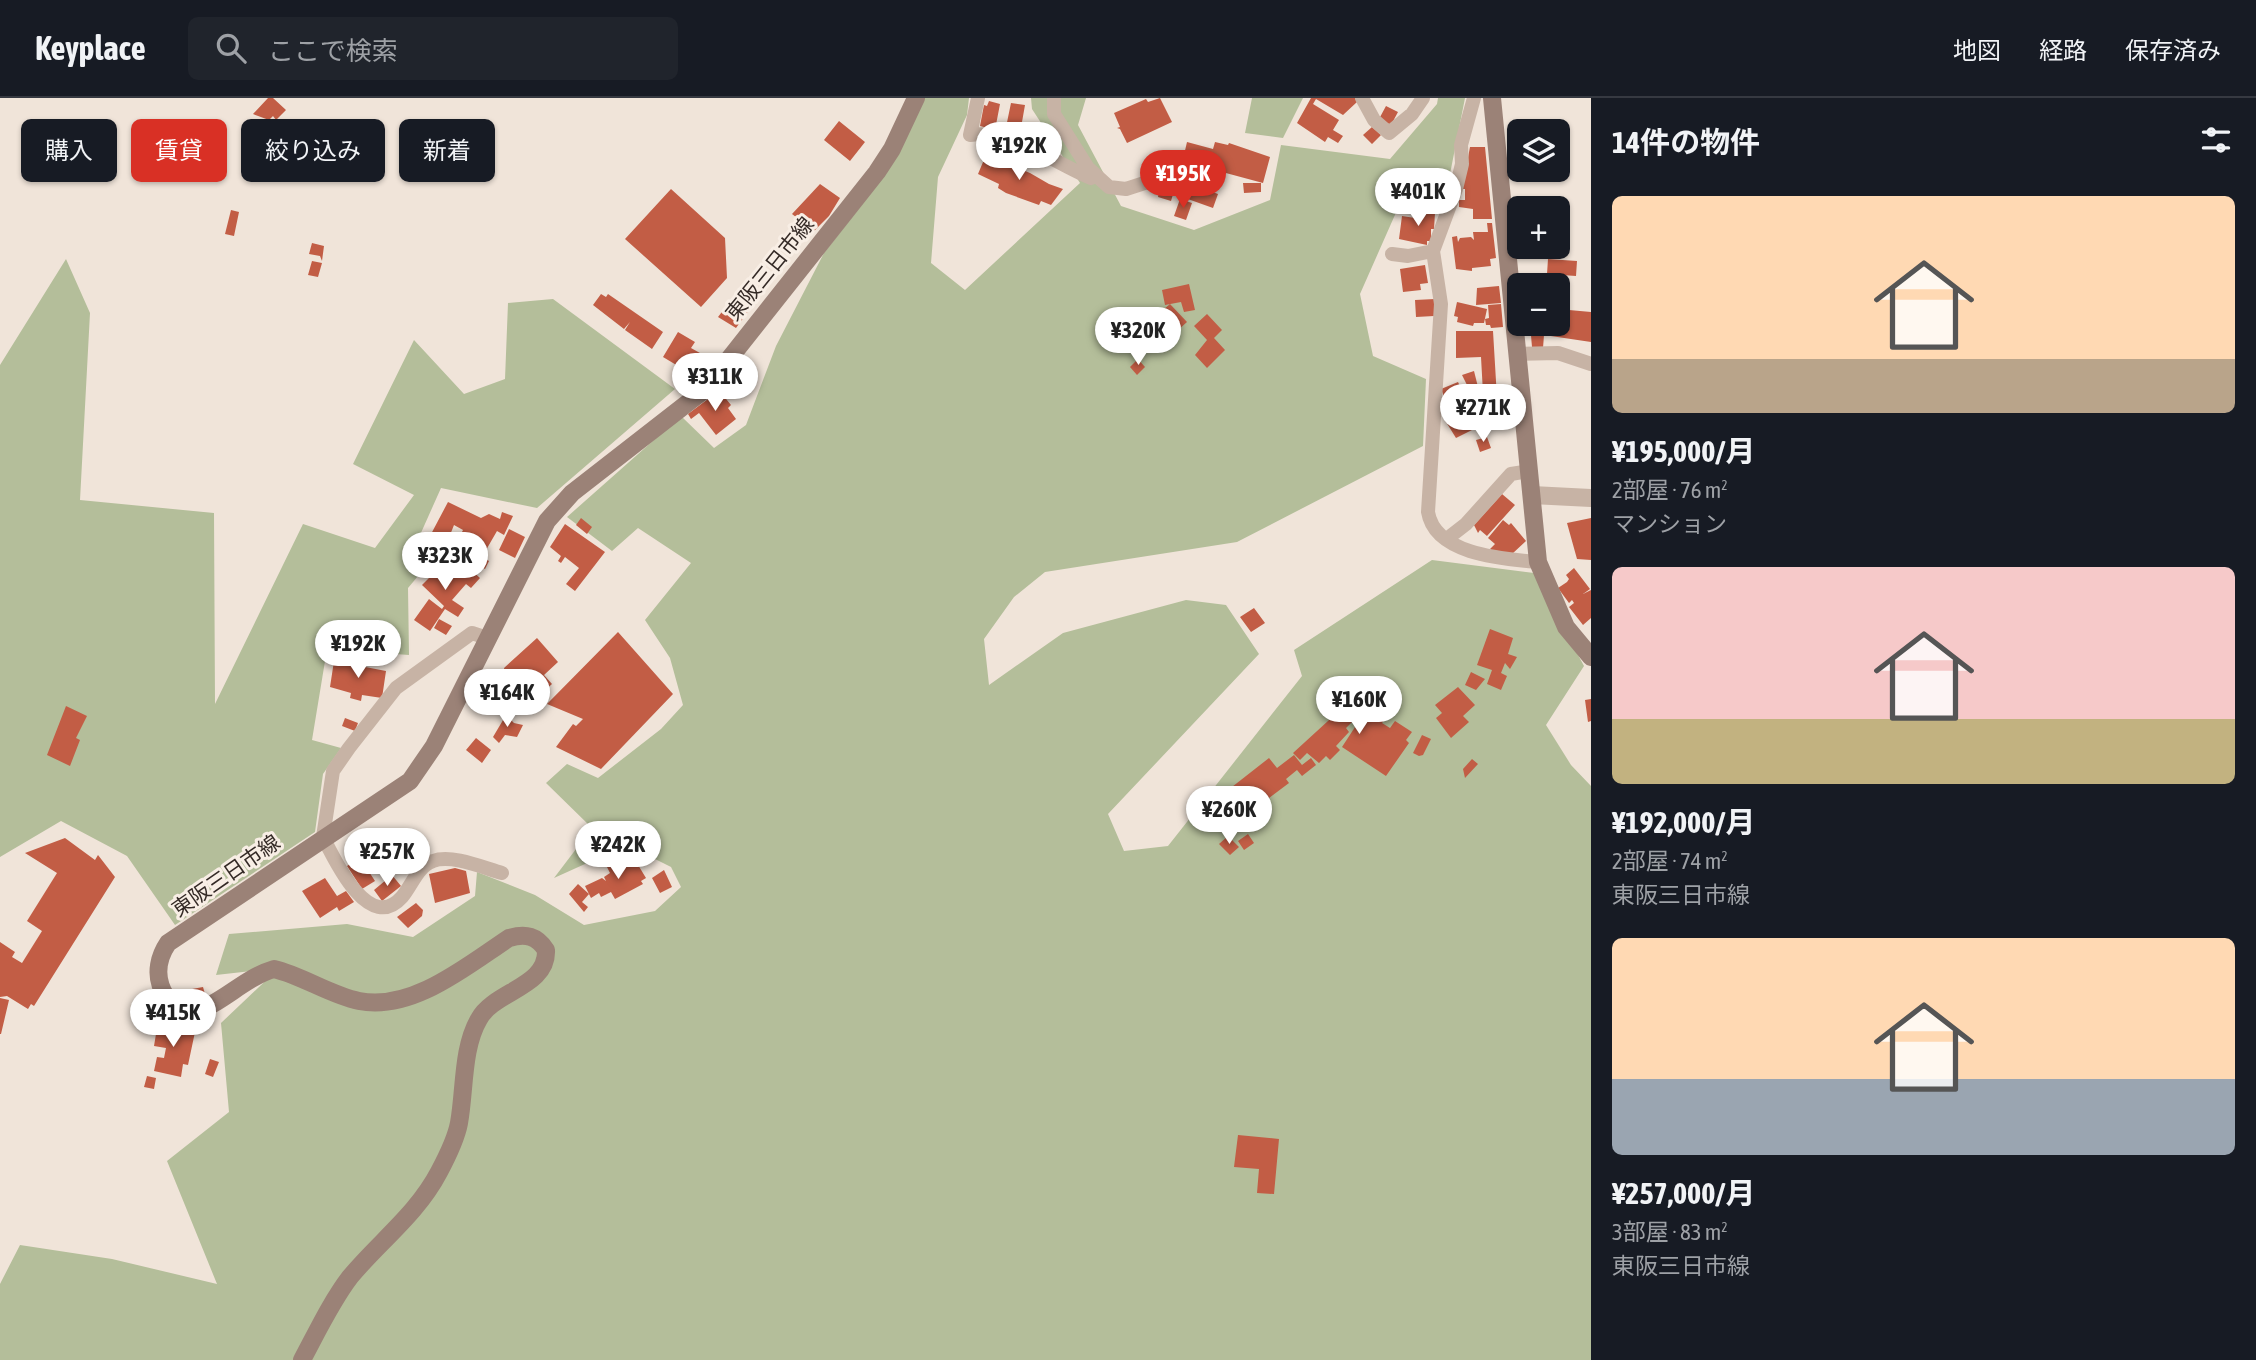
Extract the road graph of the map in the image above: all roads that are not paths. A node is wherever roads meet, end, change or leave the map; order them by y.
1 (916, 98) edge
2 (978, 98) edge
3 (1054, 98) edge
4 (1362, 98) edge
5 (1423, 98) edge
6 (1474, 98) edge
7 (1492, 98) edge
8 (1095, 174) junction
9 (1182, 182) dead end
10 (1433, 251) junction
11 (1392, 254) dead end
12 (1513, 273) edge
13 (1517, 336) edge
14 (1518, 354) junction
15 (1591, 364) edge
16 (1529, 471) junction
17 (1532, 495) junction
18 (1591, 498) edge
19 (1448, 538) junction
20 (1538, 562) junction
21 (487, 638) junction
22 (1591, 657) edge
23 (323, 837) junction
24 (502, 873) dead end
25 (302, 1360) edge

1 - 21 main road, 東阪三日市線
2 - 8 street
3 - 8 street
4 - 5 street
6 - 10 street
7 - 12 main road
8 - 9 street
10 - 11 street
10 - 19 street
13 - 14 main road
14 - 15 street
14 - 16 main road
16 - 17 main road
16 - 19 street
17 - 18 street
17 - 20 main road
19 - 20 street
20 - 22 main road
21 - 23 main road, 東阪三日市線
21 - 23 street
23 - 24 street
23 - 25 main road, 東阪三日市線

